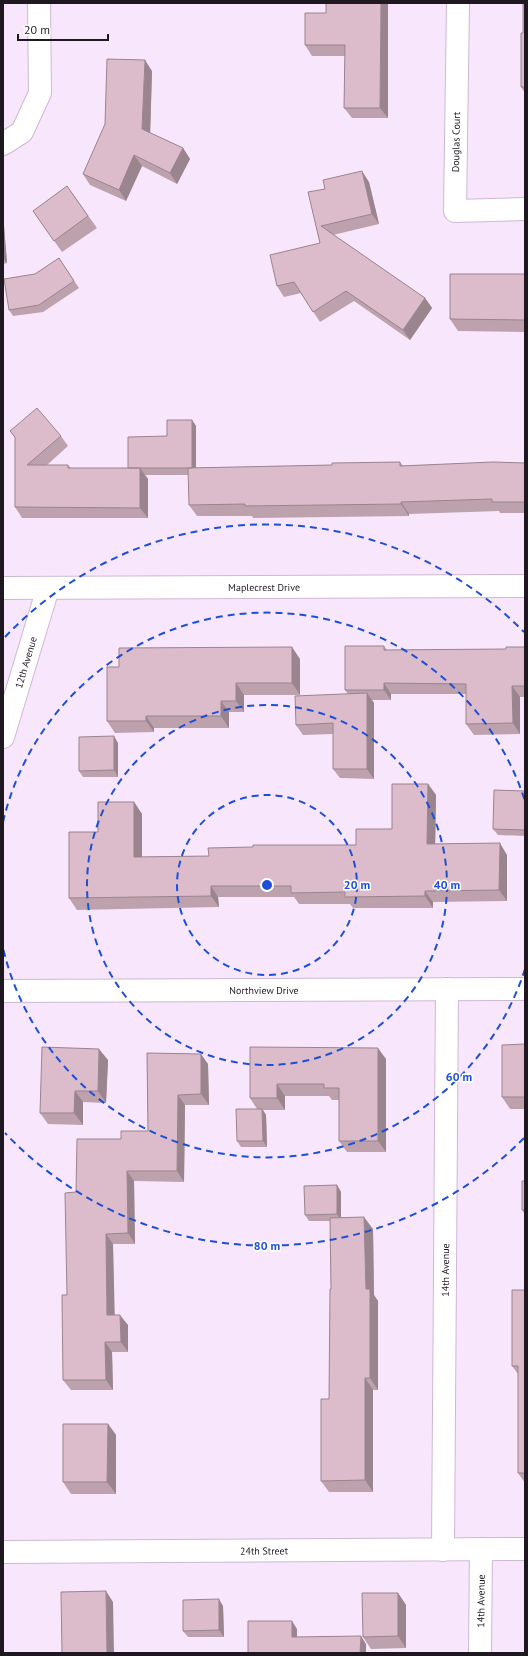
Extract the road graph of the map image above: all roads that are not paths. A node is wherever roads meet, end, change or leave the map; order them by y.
1 (39, 3) edge
2 (458, 3) edge
3 (3, 144) edge
4 (525, 209) edge
5 (525, 586) edge
6 (3, 588) edge
7 (48, 588) junction
8 (3, 737) edge
9 (525, 989) edge
10 (447, 990) junction
11 (3, 991) edge
12 (481, 1549) junction
13 (525, 1549) edge
14 (443, 1550) junction
15 (3, 1552) edge
16 (480, 1653) edge

1 - 3 street
2 - 4 street, Douglas Court
5 - 7 street, Maplecrest Drive
6 - 7 street, Maplecrest Drive
7 - 8 street, 12th Avenue
9 - 10 street, Northview Drive
10 - 11 street, Northview Drive
10 - 14 street, 14th Avenue
12 - 13 street, 24th Street
12 - 14 street, 24th Street
12 - 16 street, 14th Avenue
14 - 15 street, 24th Street

